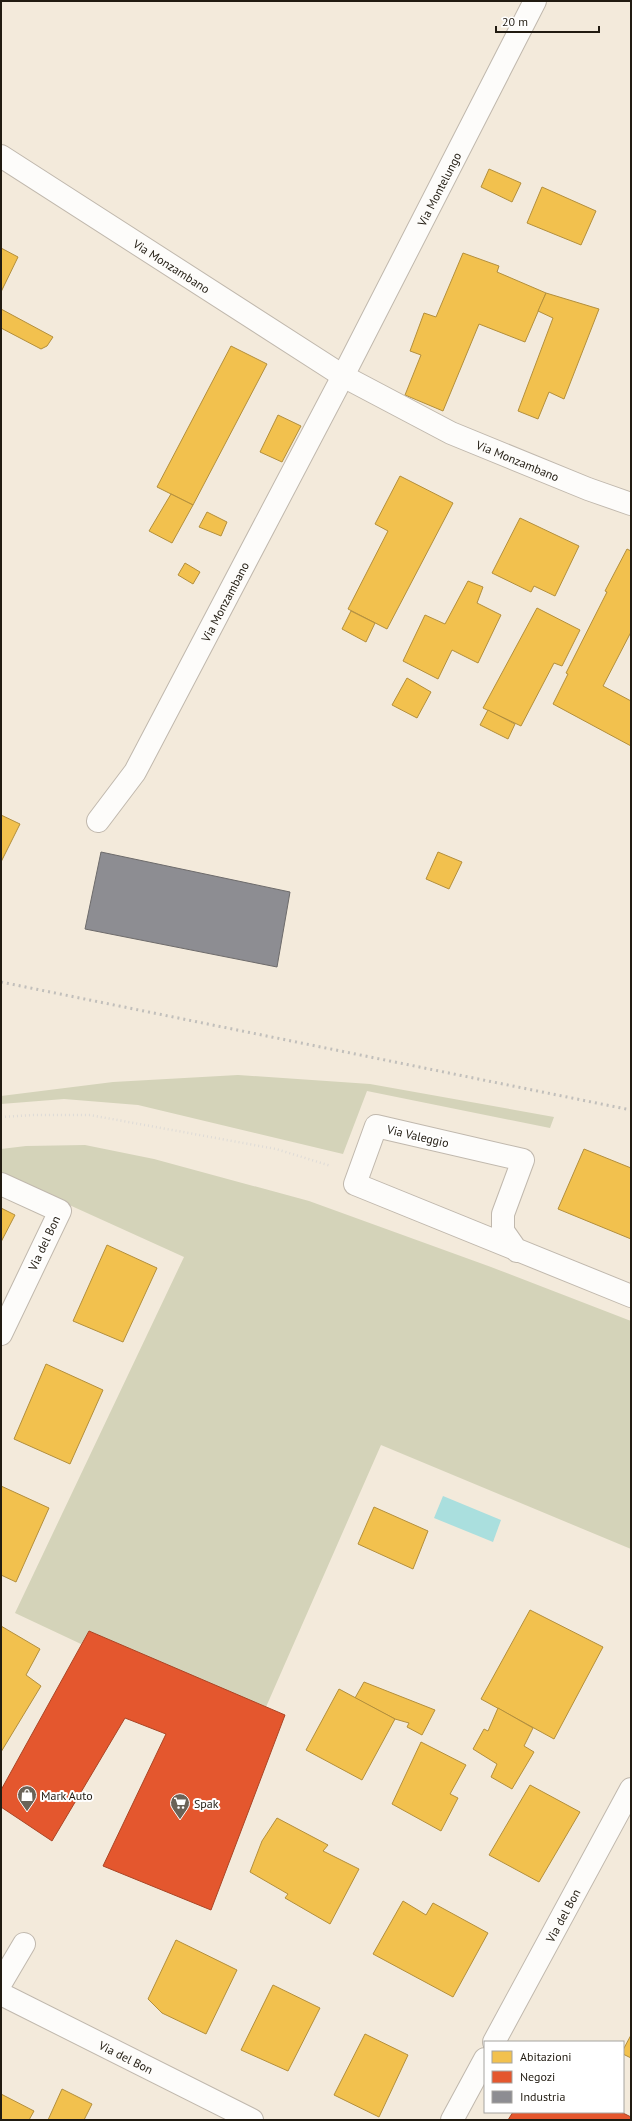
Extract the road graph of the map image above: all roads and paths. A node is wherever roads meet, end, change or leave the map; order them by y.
1 (535, 1) edge
2 (1, 156) edge
3 (343, 376) junction
4 (631, 504) edge
5 (98, 821) dead end
6 (1, 1117) edge
7 (1, 1184) edge
8 (355, 1184) junction
9 (517, 1250) junction
10 (631, 1296) edge
11 (1, 1334) edge
12 (631, 1789) edge
13 (24, 1944) dead end
14 (1, 1983) edge
15 (1, 1994) edge
16 (495, 2041) edge
17 (484, 2062) edge
18 (252, 2120) edge
19 (452, 2120) edge

1 - 3 street, Via Montelungo
2 - 3 street, Via Monzambano
3 - 4 street, Via Monzambano
3 - 5 street, Via Monzambano
6 - 8 path
7 - 11 street, Via del Bon
8 - 9 street
8 - 9 street, Via Valeggio
9 - 10 street
12 - 16 street, Via del Bon
13 - 14 street
15 - 18 street, Via del Bon
17 - 19 street

